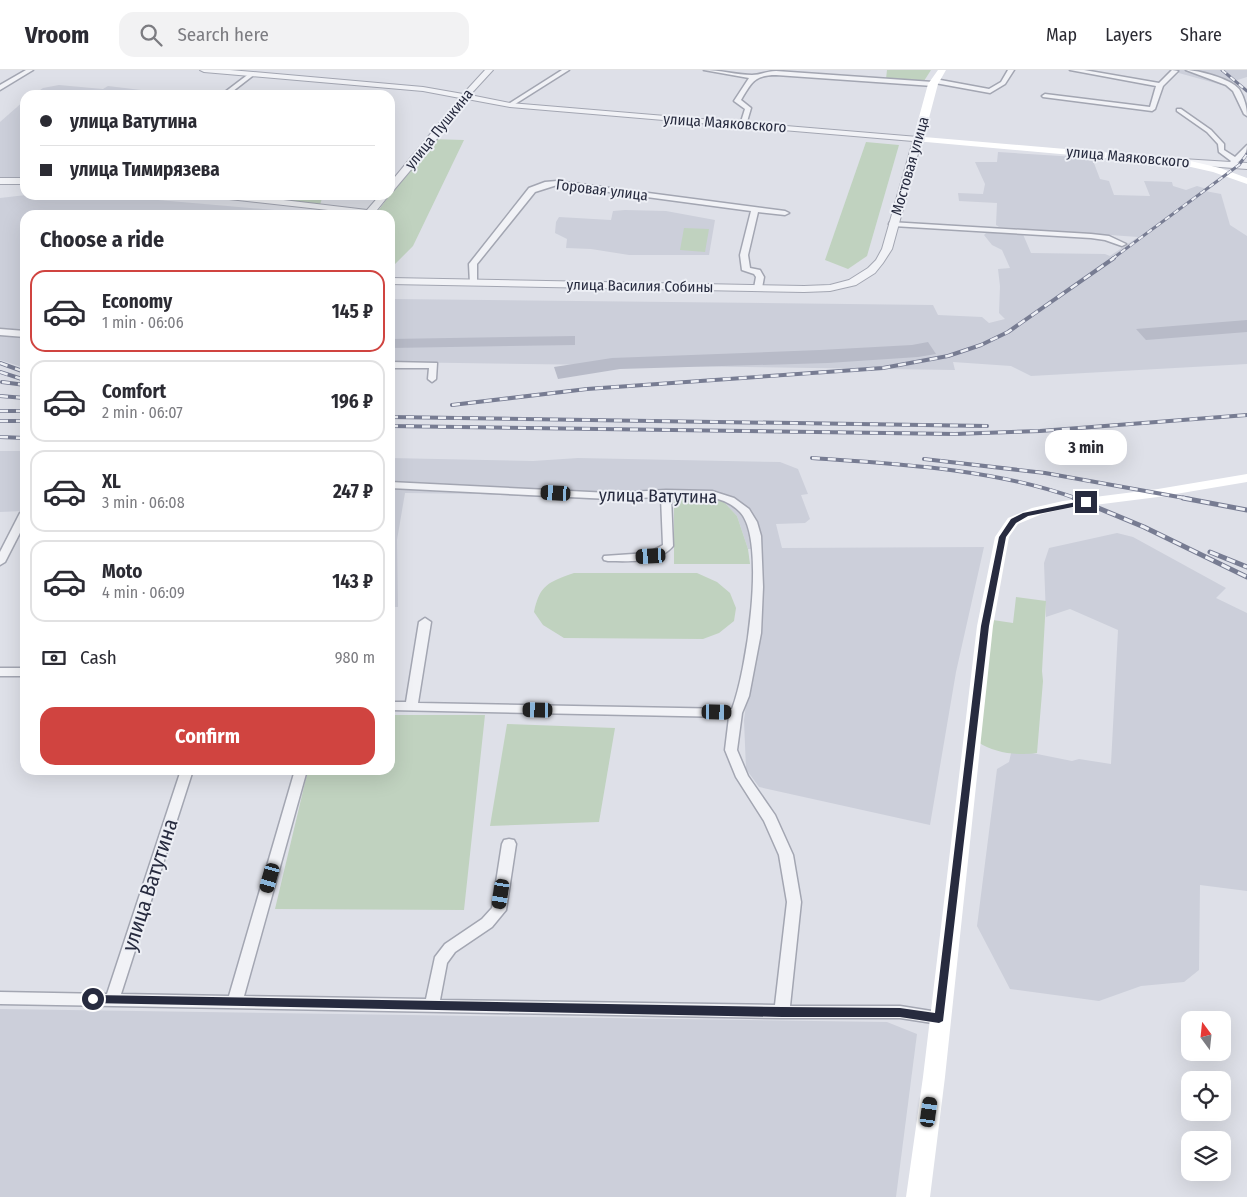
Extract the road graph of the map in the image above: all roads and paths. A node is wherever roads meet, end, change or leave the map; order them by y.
1 (30, 70) edge
2 (204, 70) edge
3 (489, 70) edge
4 (566, 70) edge
5 (707, 70) edge
6 (942, 70) edge
7 (1011, 70) edge
8 (1073, 70) edge
9 (1189, 70) edge
10 (1175, 72) dead end
11 (252, 74) junction
12 (754, 77) junction
13 (934, 83) junction
14 (1160, 85) junction
15 (0, 88) edge
16 (231, 90) edge
17 (466, 96) junction
18 (1045, 96) dead end
19 (510, 105) junction
20 (1179, 110) dead end
21 (1247, 114) edge
22 (743, 125) junction
23 (918, 139) junction
24 (1247, 147) edge
25 (1182, 162) junction
26 (1233, 163) junction
27 (1247, 166) edge
28 (0, 181) edge
29 (1247, 181) edge
30 (20, 182) edge
31 (395, 182) edge
32 (259, 200) edge
33 (381, 200) edge
34 (755, 209) junction
35 (338, 210) edge
36 (372, 210) edge
37 (786, 213) dead end
38 (893, 224) junction
39 (1122, 244) dead end
40 (879, 263) joint
41 (473, 282) junction
42 (395, 283) edge
43 (758, 288) junction
44 (0, 332) edge
45 (20, 334) edge
46 (395, 365) edge
47 (432, 379) dead end
48 (1247, 478) edge
49 (395, 485) edge
50 (666, 494) junction
51 (20, 523) edge
52 (608, 558) dead end
53 (0, 562) edge
54 (424, 622) dead end
55 (0, 672) edge
56 (20, 672) edge
57 (395, 706) edge
58 (411, 706) junction
59 (736, 713) junction
60 (185, 775) edge
61 (300, 775) edge
62 (509, 844) dead end
63 (0, 998) edge
64 (112, 1000) junction
65 (235, 1001) junction
66 (432, 1006) junction
67 (782, 1012) junction
68 (939, 1018) junction
69 (918, 1197) edge

1 - 15 street
2 - 11 street, улица Маяковского
3 - 17 street, улица Пушкина
4 - 19 street
5 - 12 street
6 - 13 main road, Мостовая улица
7 - 13 street
8 - 14 street
9 - 21 street
10 - 14 street
11 - 16 street
11 - 17 street, улица Маяковского
12 - 13 street
12 - 22 street
13 - 23 main road, Мостовая улица
14 - 18 street
17 - 19 street, улица Маяковского
17 - 31 street, улица Пушкина
19 - 22 street, улица Маяковского
20 - 26 street
22 - 23 street, улица Маяковского
23 - 25 main road, улица Маяковского
23 - 38 street, Мостовая улица
24 - 26 street
25 - 26 street, улица Маяковского
25 - 29 main road
26 - 27 street, улица Маяковского
28 - 30 street
32 - 35 street
33 - 36 street
34 - 37 street, Горовая улица
34 - 41 street, Горовая улица
34 - 43 street
38 - 39 street
38 - 40 street, Мостовая улица
40 - 43 street, улица Василия Собины
41 - 42 street, улица Василия Собины
41 - 43 street, улица Василия Собины
44 - 45 street
46 - 47 street
48 - 68 main road
49 - 50 street, улица Ватутина
50 - 52 street
50 - 59 street, улица Ватутина
51 - 53 street
54 - 58 street
55 - 56 street
57 - 58 street
58 - 59 street
59 - 67 street, улица Ватутина
60 - 64 street, улица Ватутина
61 - 65 street
62 - 66 street
63 - 64 street
64 - 65 street
65 - 66 street
66 - 67 street
67 - 68 street
68 - 69 main road

